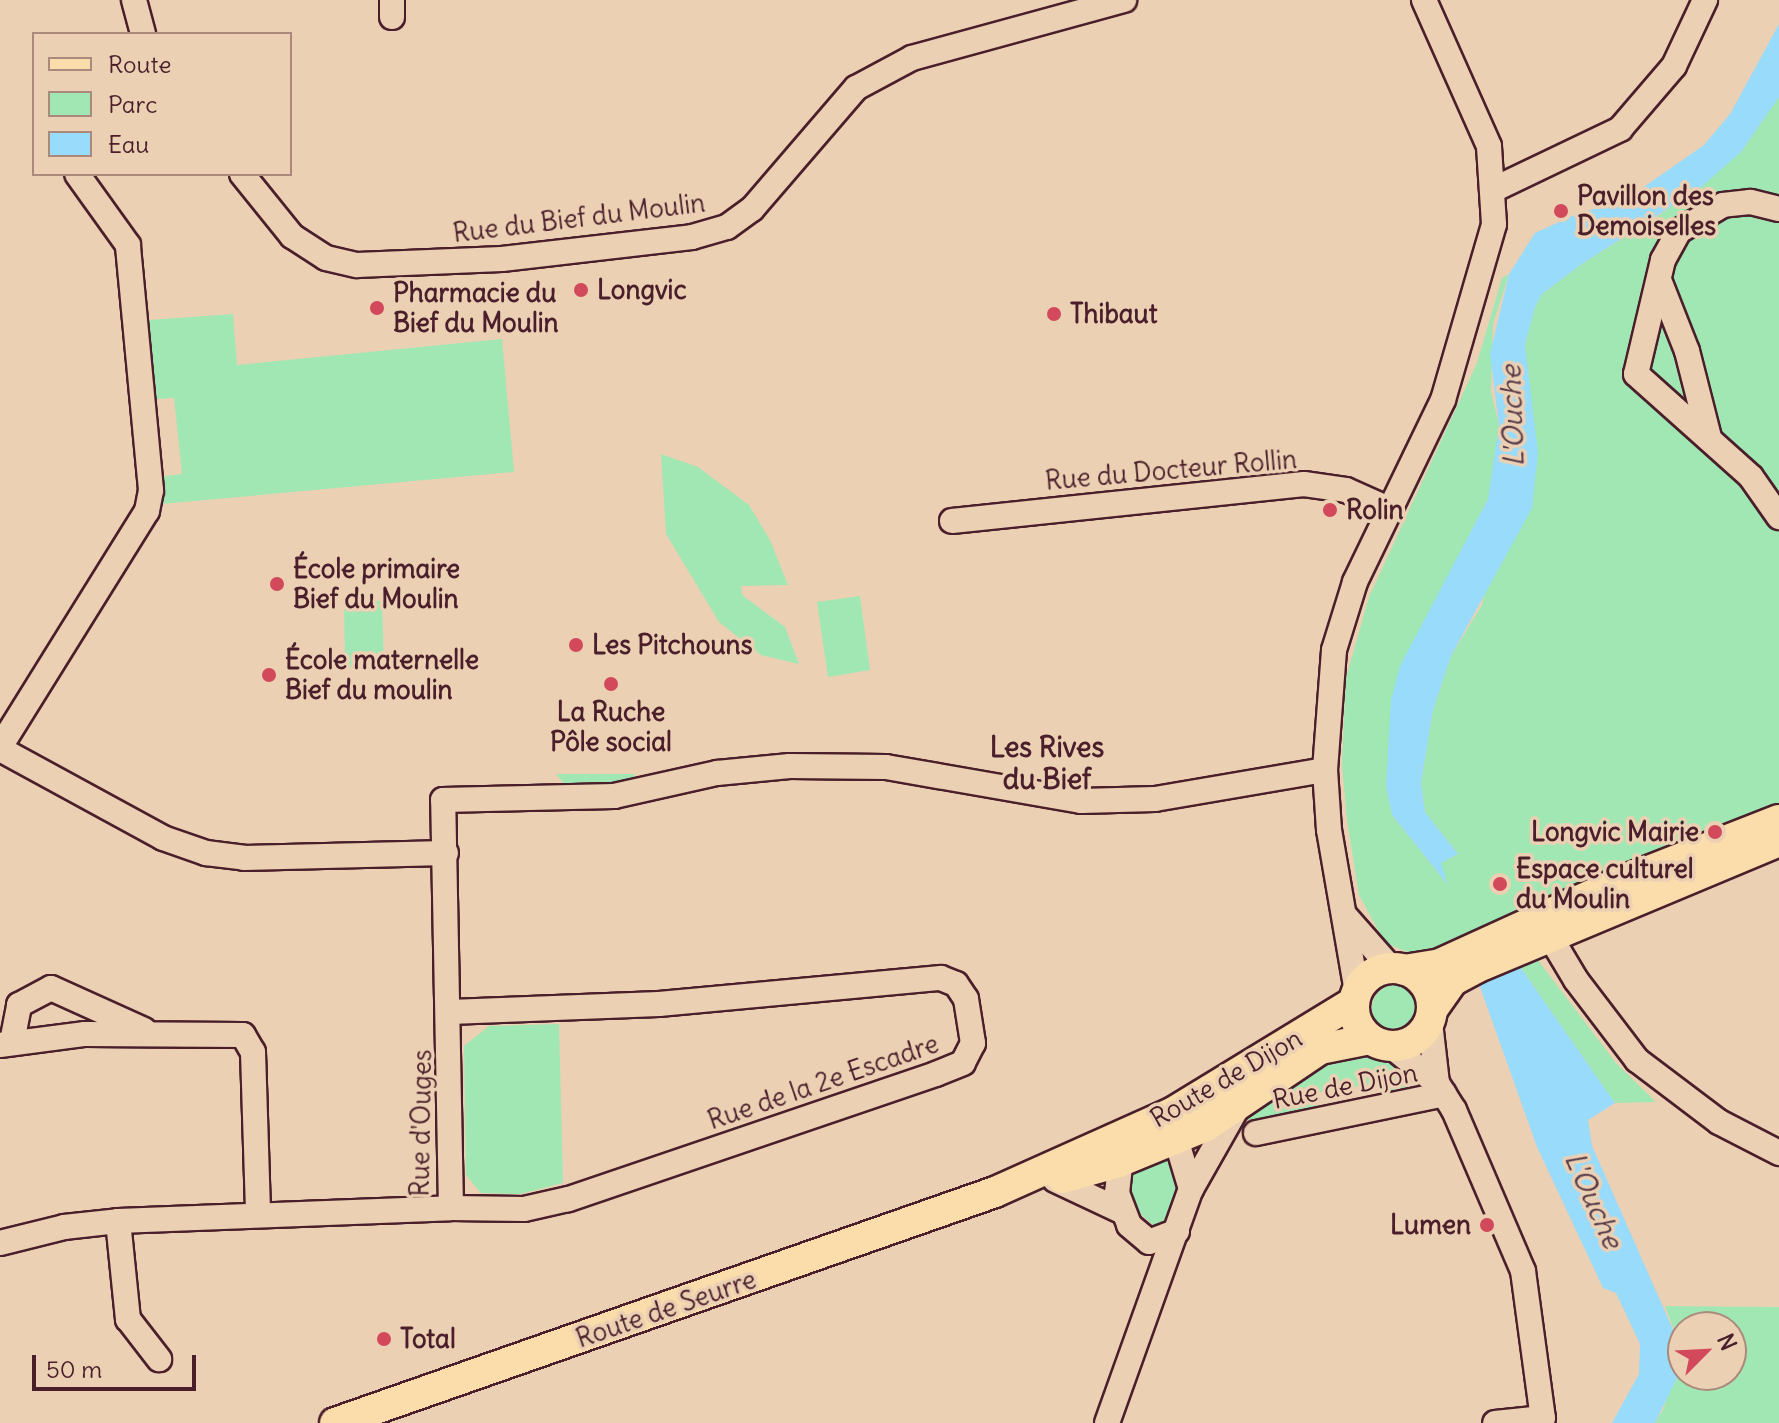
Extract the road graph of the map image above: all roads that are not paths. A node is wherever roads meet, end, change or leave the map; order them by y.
1 (134, 0) edge
2 (1124, 0) edge
3 (1424, 0) edge
4 (1705, 0) edge
5 (142, 32) edge
6 (78, 176) edge
7 (244, 176) edge
8 (1495, 189) junction
9 (1775, 202) edge
10 (1659, 280) junction
11 (1709, 437) junction
12 (1391, 510) junction
13 (1779, 517) edge
14 (952, 521) dead end
15 (0, 748) edge
16 (1325, 770) junction
17 (1779, 820) edge
18 (1779, 841) edge
19 (446, 853) junction
20 (1346, 917) junction
21 (1544, 928) junction
22 (1398, 969) junction
23 (1446, 973) junction
24 (1356, 997) junction
25 (450, 1012) junction
26 (1431, 1016) junction
27 (147, 1032) junction
28 (6, 1043) edge
29 (1381, 1043) junction
30 (1441, 1088) junction
31 (1237, 1108) junction
32 (1129, 1132) junction
33 (1256, 1133) dead end
34 (1173, 1141) junction
35 (1779, 1153) edge
36 (1106, 1155) junction
37 (1055, 1180) junction
38 (1191, 1189) junction
39 (995, 1192) junction
40 (451, 1208) junction
41 (1119, 1210) junction
42 (258, 1215) junction
43 (118, 1221) junction
44 (1177, 1231) junction
45 (1140, 1237) junction
46 (0, 1243) edge
47 (1149, 1307) junction
48 (159, 1359) dead end
49 (335, 1423) edge
50 (1107, 1423) edge
51 (1495, 1423) edge

1 - 5 street
2 - 7 street, Rue du Bief du Moulin
3 - 8 street
4 - 8 street
6 - 15 street
8 - 12 street
9 - 10 street
10 - 11 street
10 - 11 street
11 - 13 street
12 - 14 street, Rue du Docteur Rollin
12 - 16 street
15 - 19 street
16 - 19 street, Rue d'Ouges
16 - 20 street
17 - 21 main road
18 - 21 main road
19 - 25 street, Rue d'Ouges
20 - 22 street
20 - 24 street
21 - 23 main road
21 - 35 street
22 - 23 main road
22 - 24 main road
22 - 26 main road
23 - 26 main road
24 - 29 main road
24 - 32 main road, Route de Dijon
25 - 40 street, Rue d'Ouges
25 - 40 street, Rue de la 2e Escadre
26 - 29 main road
26 - 30 street
27 - 28 street
27 - 28 street
27 - 42 street
29 - 30 street
29 - 31 main road, Route de Dijon
30 - 33 street, Rue de Dijon
30 - 51 street
31 - 34 main road, Route de Seurre
31 - 38 street
32 - 34 street
32 - 36 main road, Route de Dijon
34 - 36 main road, Route de Seurre
34 - 38 street
36 - 37 main road, Route de Seurre
36 - 39 main road, Route de Seurre
36 - 41 street
37 - 39 main road, Route de Seurre
37 - 41 street
38 - 44 street
39 - 49 main road, Route de Seurre
40 - 42 street, Rue d'Ouges
41 - 45 street
42 - 43 street, Rue d'Ouges
43 - 46 street, Rue d'Ouges
43 - 48 street
44 - 45 street
44 - 47 street
45 - 47 street
47 - 50 street

